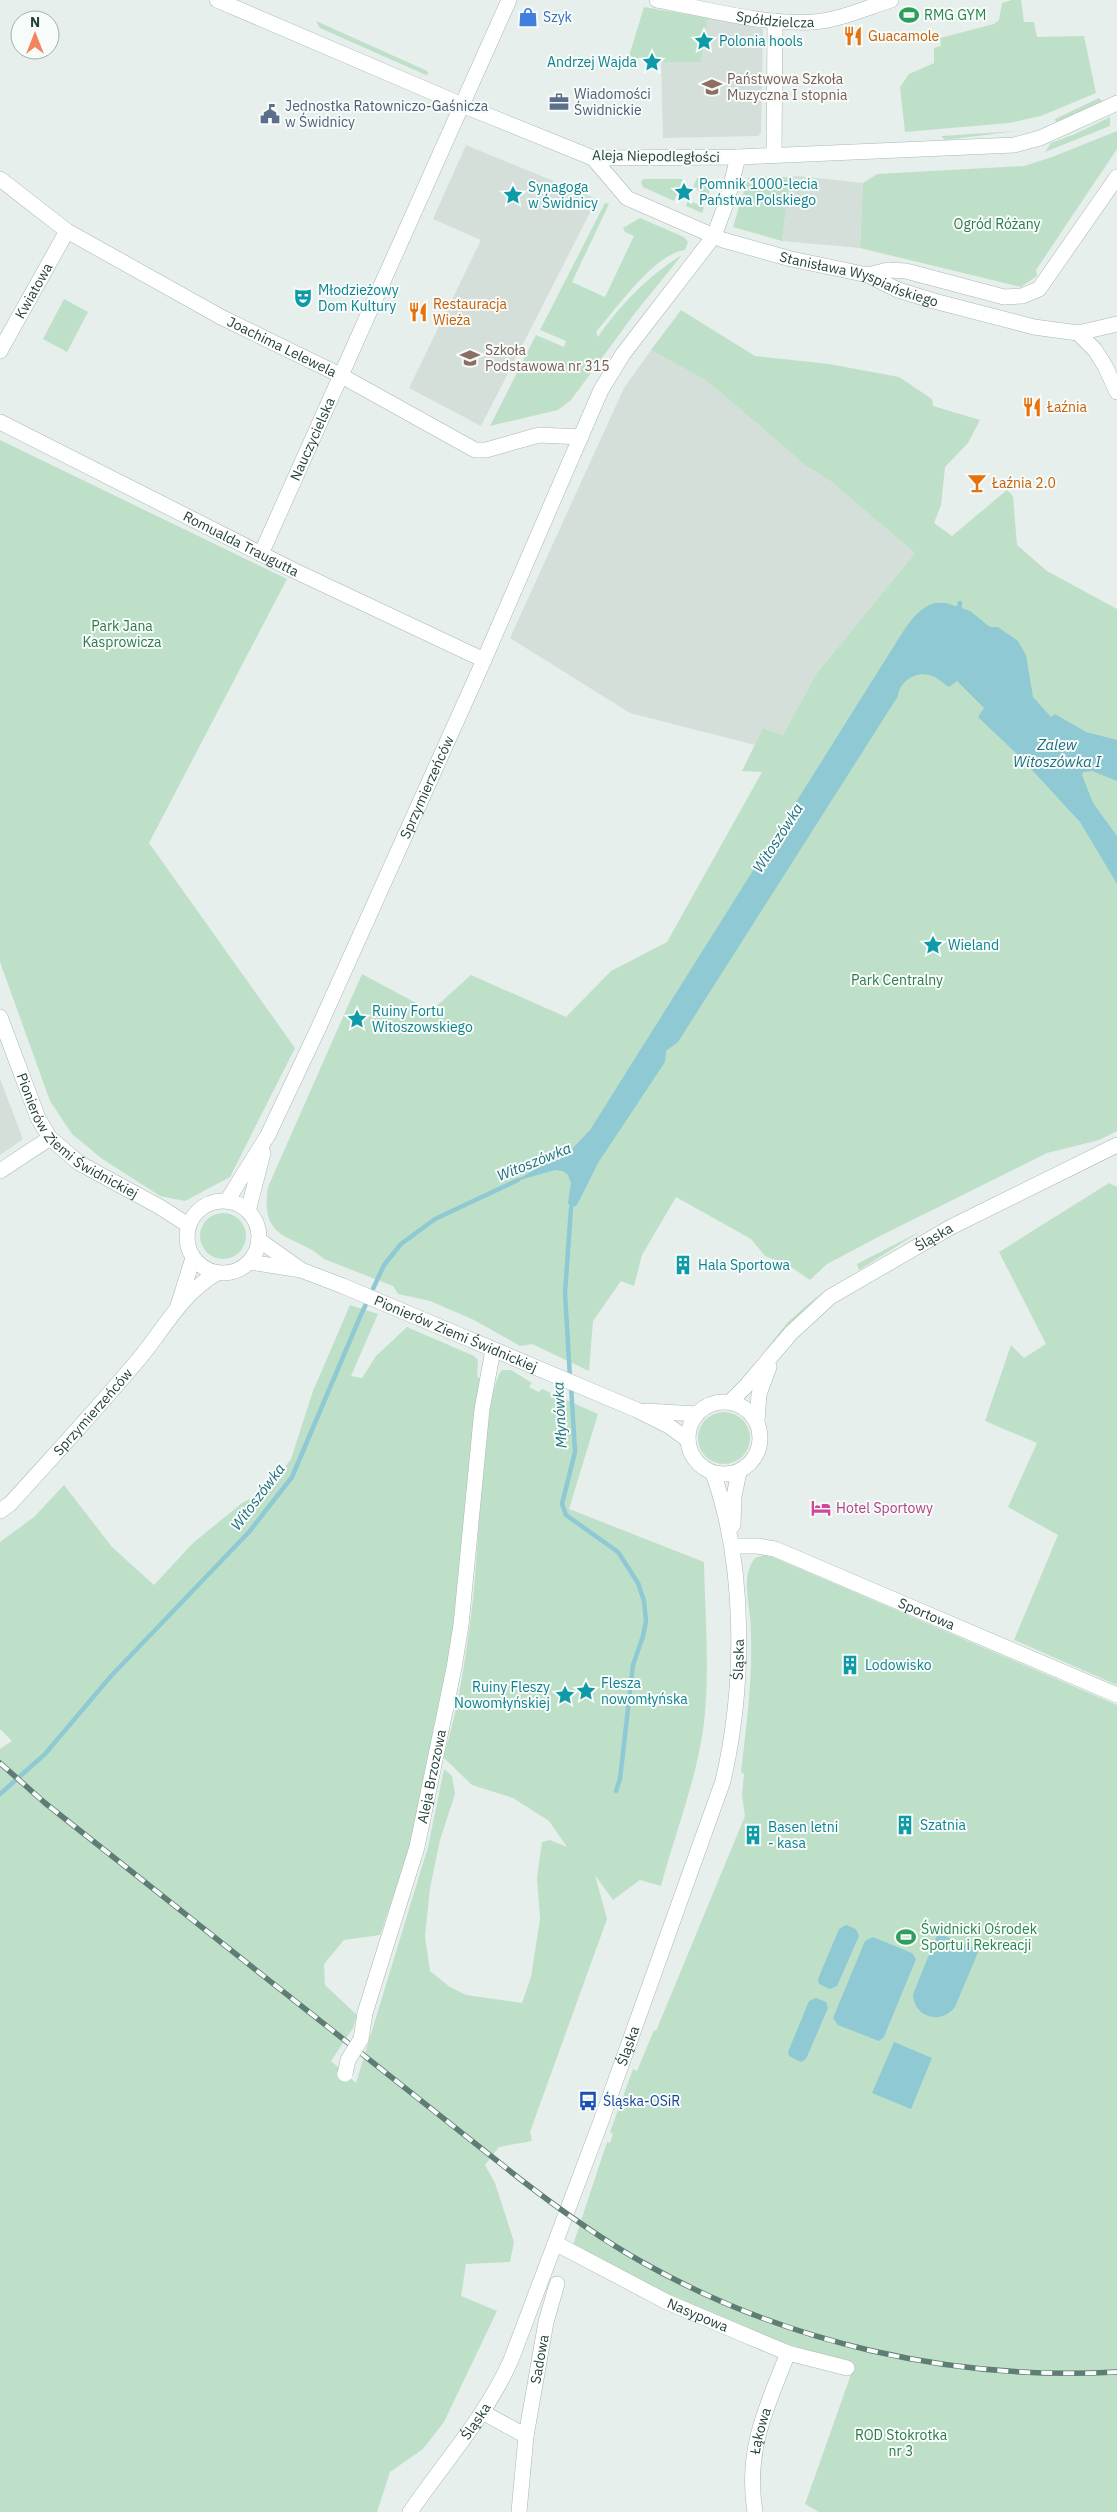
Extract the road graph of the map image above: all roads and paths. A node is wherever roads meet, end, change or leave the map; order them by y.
1 (217, 0) edge
2 (509, 0) edge
3 (657, 0) edge
4 (891, 0) edge
5 (775, 21) junction
6 (1117, 103) edge
7 (462, 105) junction
8 (774, 156) junction
9 (738, 157) junction
10 (593, 158) junction
11 (1117, 178) edge
12 (0, 179) edge
13 (67, 231) junction
14 (714, 236) junction
15 (868, 275) junction
16 (1117, 324) edge
17 (1078, 334) junction
18 (0, 350) edge
19 (340, 375) junction
20 (1117, 392) edge
21 (0, 422) edge
22 (582, 437) junction
23 (261, 554) junction
24 (484, 660) junction
25 (0, 1017) edge
26 (8, 1059) edge
27 (268, 1135) junction
28 (50, 1138) junction
29 (1117, 1145) edge
30 (0, 1171) edge
31 (227, 1201) junction
32 (248, 1211) junction
33 (188, 1225) junction
34 (259, 1240) junction
35 (193, 1258) junction
36 (249, 1262) junction
37 (302, 1270) junction
38 (217, 1273) junction
39 (178, 1306) junction
40 (493, 1350) junction
41 (772, 1358) junction
42 (730, 1402) junction
43 (638, 1410) junction
44 (697, 1414) junction
45 (757, 1421) junction
46 (688, 1440) junction
47 (739, 1472) junction
48 (713, 1473) junction
49 (0, 1511) edge
50 (732, 1546) junction
51 (1117, 1695) edge
52 (345, 2074) dead end
53 (555, 2243) junction
54 (557, 2284) dead end
55 (788, 2353) junction
56 (847, 2368) dead end
57 (484, 2413) junction
58 (526, 2436) junction
59 (410, 2512) edge
60 (519, 2512) edge
61 (755, 2512) edge

1 - 7 street, Aleja Niepodległości
2 - 7 street, Nauczycielska
3 - 5 street, Spółdzielcza
4 - 5 street, Spółdzielcza
5 - 8 street
6 - 8 street, Aleja Niepodległości
7 - 10 street, Aleja Niepodległości
7 - 19 street, Nauczycielska
8 - 9 street, Aleja Niepodległości
9 - 10 street, Aleja Niepodległości
9 - 14 street
10 - 14 street, Stanisława Wyspiańskiego
11 - 15 street
12 - 13 street, Joachima Lelewela
13 - 18 street, Kwiatowa
13 - 19 street, Joachima Lelewela
14 - 15 street, Stanisława Wyspiańskiego
14 - 22 street, Sprzymierzeńców
15 - 17 street, Stanisława Wyspiańskiego
16 - 17 street
17 - 20 street
19 - 22 street, Joachima Lelewela
19 - 23 street, Nauczycielska
21 - 23 street, Romualda Traugutta
22 - 24 street, Sprzymierzeńców
23 - 24 street, Romualda Traugutta
24 - 27 street, Sprzymierzeńców
25 - 26 street, Pionierów Ziemi Świdnickiej
26 - 28 street, Pionierów Ziemi Świdnickiej
27 - 31 street, Sprzymierzeńców
27 - 32 street, Sprzymierzeńców
28 - 30 street
28 - 33 street, Pionierów Ziemi Świdnickiej
29 - 41 street, Śląska
31 - 32 street
31 - 33 street
32 - 34 street
33 - 35 street
34 - 36 street
34 - 37 street, Pionierów Ziemi Świdnickiej
35 - 38 street
35 - 39 street, Sprzymierzeńców
36 - 37 street, Pionierów Ziemi Świdnickiej
36 - 38 street
37 - 40 street, Pionierów Ziemi Świdnickiej
38 - 39 street, Sprzymierzeńców
39 - 49 street, Sprzymierzeńców
40 - 43 street, Pionierów Ziemi Świdnickiej
40 - 52 street, Aleja Brzozowa, bridge
41 - 42 street, Śląska
41 - 45 street, Śląska
42 - 44 street
42 - 45 street
43 - 44 street, Pionierów Ziemi Świdnickiej
43 - 46 street, Pionierów Ziemi Świdnickiej
44 - 46 street
45 - 47 street
46 - 48 street
47 - 48 street
47 - 50 street, Śląska
48 - 50 street, Śląska
50 - 51 street, Sportowa
50 - 53 street, Śląska
53 - 55 street, Nasypowa
53 - 57 street, Śląska
54 - 58 street, Sadowa
55 - 56 street, Nasypowa
55 - 61 street, Łąkowa
57 - 58 street
57 - 59 street, Śląska
58 - 60 street, Sadowa

